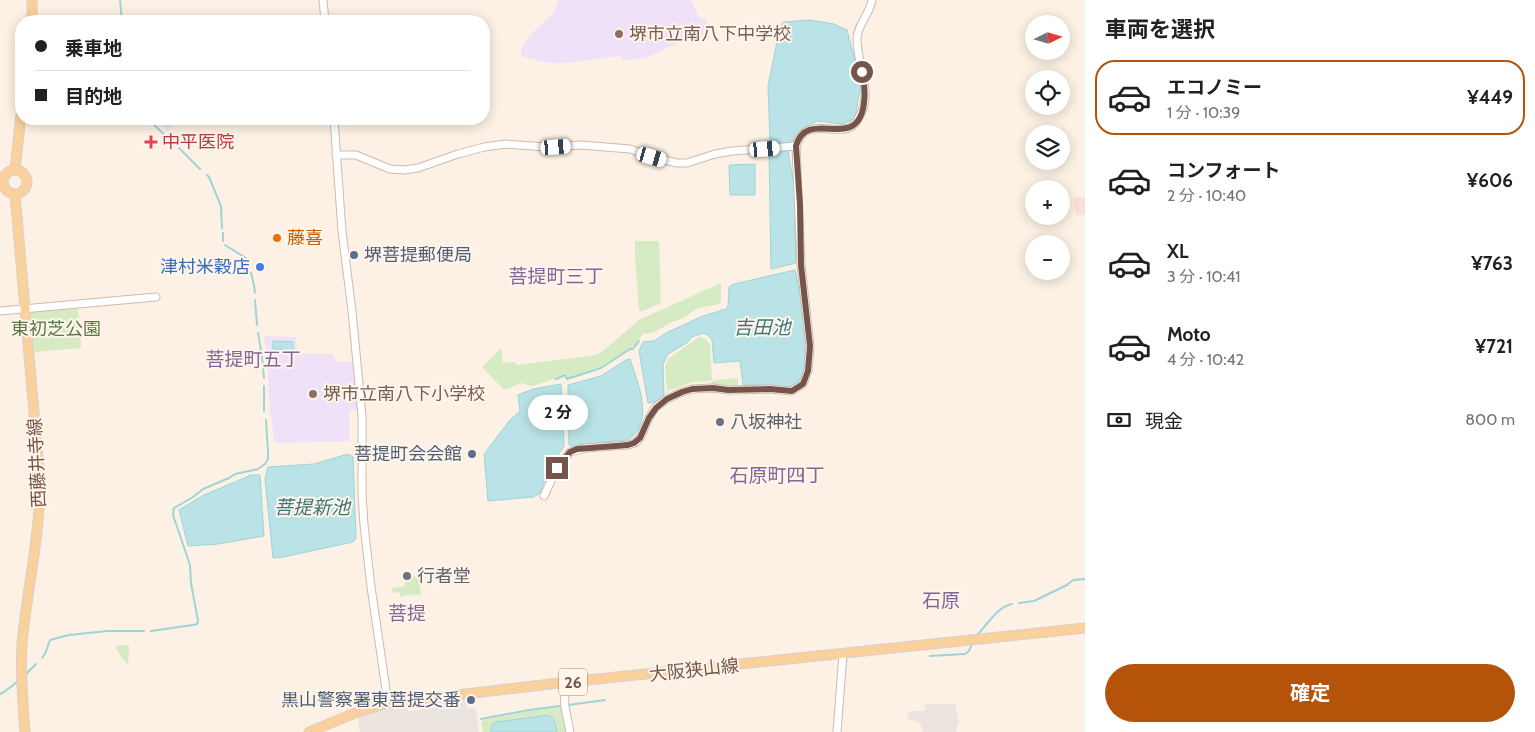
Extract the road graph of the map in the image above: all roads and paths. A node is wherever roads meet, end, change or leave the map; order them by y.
1 (32, 0) edge
2 (323, 0) edge
3 (872, 0) edge
4 (32, 15) edge
5 (324, 15) edge
6 (20, 125) edge
7 (334, 125) edge
8 (796, 146) junction
9 (336, 155) junction
10 (14, 170) junction
11 (15, 194) junction
12 (156, 297) dead end
13 (25, 308) junction
14 (0, 311) edge
15 (544, 496) dead end
16 (1085, 628) edge
17 (843, 654) junction
18 (564, 683) junction
19 (388, 703) junction
20 (25, 732) edge
21 (309, 732) edge
22 (570, 732) edge
23 (837, 732) edge

1 - 4 main road
2 - 5 street
3 - 8 street
6 - 10 main road, 西藤井寺線
7 - 9 street
8 - 9 street
8 - 15 street
9 - 19 street
10 - 11 main road, 西藤井寺線
10 - 11 main road
11 - 13 main road, 西藤井寺線
12 - 13 street
13 - 14 street
13 - 20 main road, 西藤井寺線
16 - 17 main road, 大阪狭山線 / 26
17 - 18 main road, 大阪狭山線 / 26
17 - 23 street
18 - 19 main road, 大阪狭山線 / 26
18 - 22 street
19 - 21 main road, 大阪狭山線 / 26

